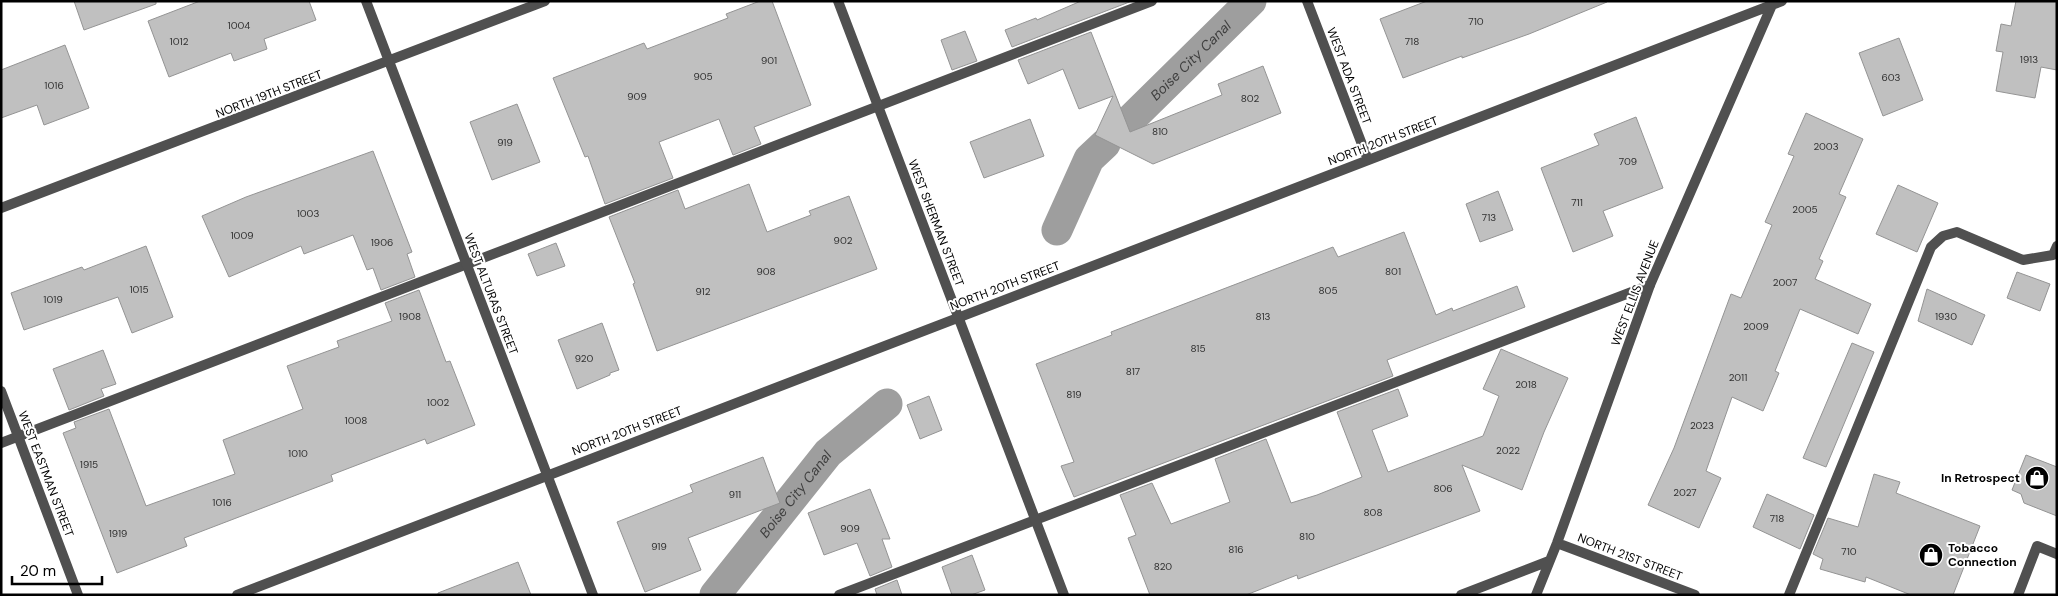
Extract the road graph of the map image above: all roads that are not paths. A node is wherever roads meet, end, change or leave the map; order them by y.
1 (366, 1) edge
2 (545, 1) edge
3 (838, 1) edge
4 (1152, 1) edge
5 (1307, 1) edge
6 (1782, 1) edge
7 (1771, 3) edge
8 (389, 62) junction
9 (878, 107) junction
10 (1368, 160) junction
11 (1, 208) edge
12 (2057, 246) edge
13 (467, 265) junction
14 (1650, 284) junction
15 (958, 318) junction
16 (1, 391) edge
17 (18, 436) junction
18 (1, 443) edge
19 (547, 476) junction
20 (1035, 520) junction
21 (1557, 543) junction
22 (2057, 554) edge
23 (1549, 561) junction
24 (78, 595) edge
25 (237, 595) edge
26 (592, 595) edge
27 (839, 595) edge
28 (1064, 595) edge
29 (1461, 595) edge
30 (1536, 595) edge
31 (1695, 595) edge
32 (1789, 595) edge
33 (2018, 595) edge

1 - 8 street, WEST ALTURAS STREET
2 - 8 street, NORTH 19TH STREET
3 - 9 street, WEST SHERMAN STREET
4 - 9 street
5 - 10 street, WEST ADA STREET
6 - 7 street, NORTH 20TH STREET
7 - 10 street, NORTH 20TH STREET
7 - 14 street, WEST ELLIS AVENUE
8 - 11 street, NORTH 19TH STREET
8 - 13 street, WEST ALTURAS STREET
9 - 13 street
9 - 15 street, WEST SHERMAN STREET
10 - 15 street, NORTH 20TH STREET
12 - 32 street
13 - 17 street
13 - 19 street, WEST ALTURAS STREET
14 - 20 street
14 - 21 street, WEST ELLIS AVENUE
15 - 19 street, NORTH 20TH STREET
15 - 20 street, WEST SHERMAN STREET
16 - 17 street, WEST EASTMAN STREET
17 - 18 street
17 - 24 street, WEST EASTMAN STREET
19 - 25 street, NORTH 20TH STREET
19 - 26 street, WEST ALTURAS STREET
20 - 27 street
20 - 28 street, WEST SHERMAN STREET
21 - 23 street, WEST ELLIS AVENUE
21 - 31 street, NORTH 21ST STREET
22 - 33 street
23 - 29 street
23 - 30 street, WEST ELLIS AVENUE

